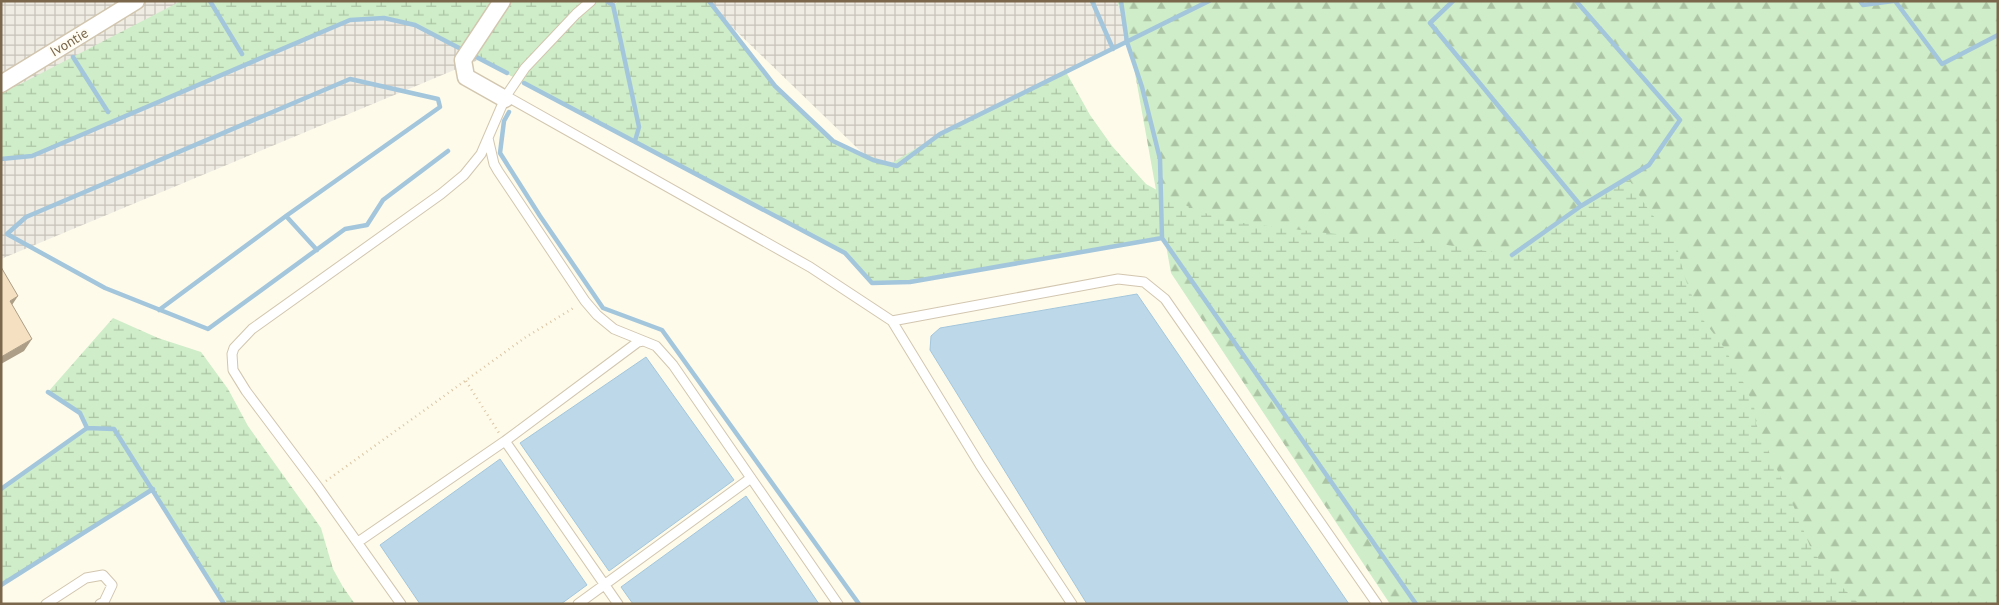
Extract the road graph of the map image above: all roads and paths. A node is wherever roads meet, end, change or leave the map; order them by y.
1 (136, 1) edge
2 (502, 1) edge
3 (591, 1) edge
4 (1, 84) edge
5 (505, 98) junction
6 (488, 138) junction
7 (585, 301) junction
8 (892, 321) junction
9 (643, 340) junction
10 (466, 381) junction
11 (505, 441) junction
12 (751, 478) junction
13 (318, 487) junction
14 (358, 542) junction
15 (605, 584) junction
16 (46, 604) edge
17 (100, 604) edge
18 (400, 604) edge
19 (578, 604) edge
20 (618, 604) edge
21 (838, 604) edge
22 (1072, 604) edge
23 (1377, 604) edge

1 - 4 street, Ivontie
2 - 5 street
3 - 5 lane
5 - 6 lane
5 - 8 lane
6 - 7 lane
6 - 13 lane
7 - 9 lane
7 - 10 path
8 - 22 lane
8 - 23 lane
9 - 11 lane
9 - 12 lane
10 - 11 path
10 - 13 path
11 - 14 lane
11 - 15 lane
12 - 15 lane
12 - 21 lane
13 - 14 lane
14 - 18 lane
15 - 19 lane
15 - 20 lane
16 - 17 lane

